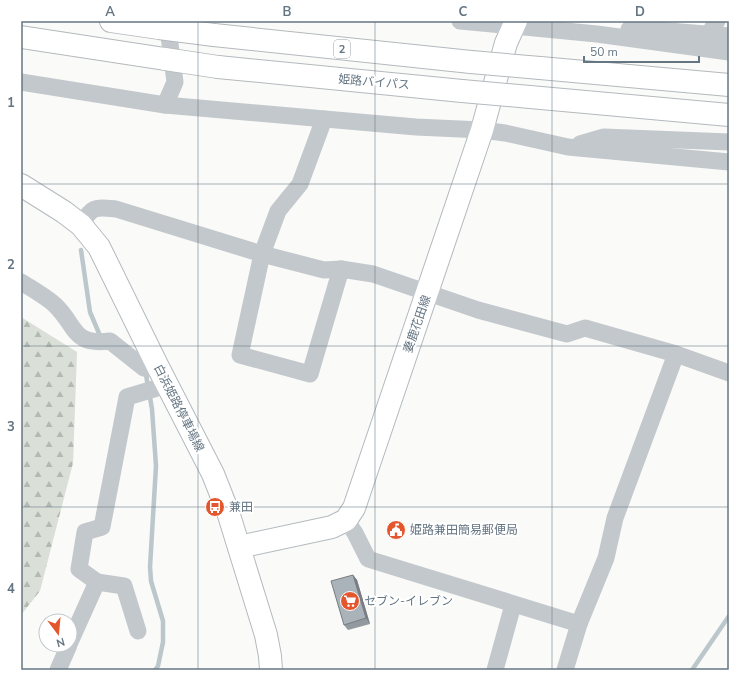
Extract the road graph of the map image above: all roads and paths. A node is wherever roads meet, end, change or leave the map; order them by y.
1 (111, 21) edge
2 (460, 21) edge
3 (163, 24) edge
4 (515, 24) edge
5 (712, 28) edge
6 (597, 34) junction
7 (21, 36) edge
8 (729, 36) edge
9 (729, 52) edge
10 (21, 82) edge
11 (729, 85) edge
12 (165, 105) junction
13 (729, 115) edge
14 (324, 119) junction
15 (482, 130) junction
16 (729, 142) edge
17 (568, 147) junction
18 (729, 162) edge
19 (21, 185) edge
20 (81, 225) junction
21 (262, 254) junction
22 (341, 269) junction
23 (21, 282) edge
24 (427, 293) junction
25 (676, 354) junction
26 (157, 365) junction
27 (729, 373) edge
28 (155, 388) junction
29 (346, 520) junction
30 (239, 547) junction
31 (97, 582) junction
32 (513, 604) junction
33 (78, 624) edge
34 (579, 624) junction
35 (138, 631) dead end
36 (65, 653) edge
37 (58, 670) edge
38 (271, 670) edge
39 (495, 670) edge
40 (565, 670) edge

1 - 3 main road, 2
2 - 4 street
3 - 11 main road, 2, bridge
3 - 12 street
4 - 6 street
4 - 15 main road, 妻鹿花田線
5 - 6 street
5 - 8 street
6 - 9 street
7 - 13 main road, 姫路バイパス, bridge
10 - 12 street
12 - 14 street
14 - 15 street
14 - 21 street
15 - 17 street
15 - 24 main road, 妻鹿花田線
16 - 17 street
17 - 18 street
19 - 20 main road, 白浜姫路停車場線
20 - 21 street
20 - 26 main road, 白浜姫路停車場線
21 - 22 street
21 - 22 street
22 - 24 street
23 - 26 street
24 - 25 street
24 - 29 main road, 妻鹿花田線
25 - 27 street
25 - 34 street
26 - 28 main road, 白浜姫路停車場線
28 - 30 main road, 白浜姫路停車場線
28 - 31 street
29 - 30 main road
29 - 32 street
30 - 38 main road, 白浜姫路停車場線
31 - 33 street
31 - 35 street
32 - 34 street
32 - 39 street
34 - 40 street
36 - 37 street

